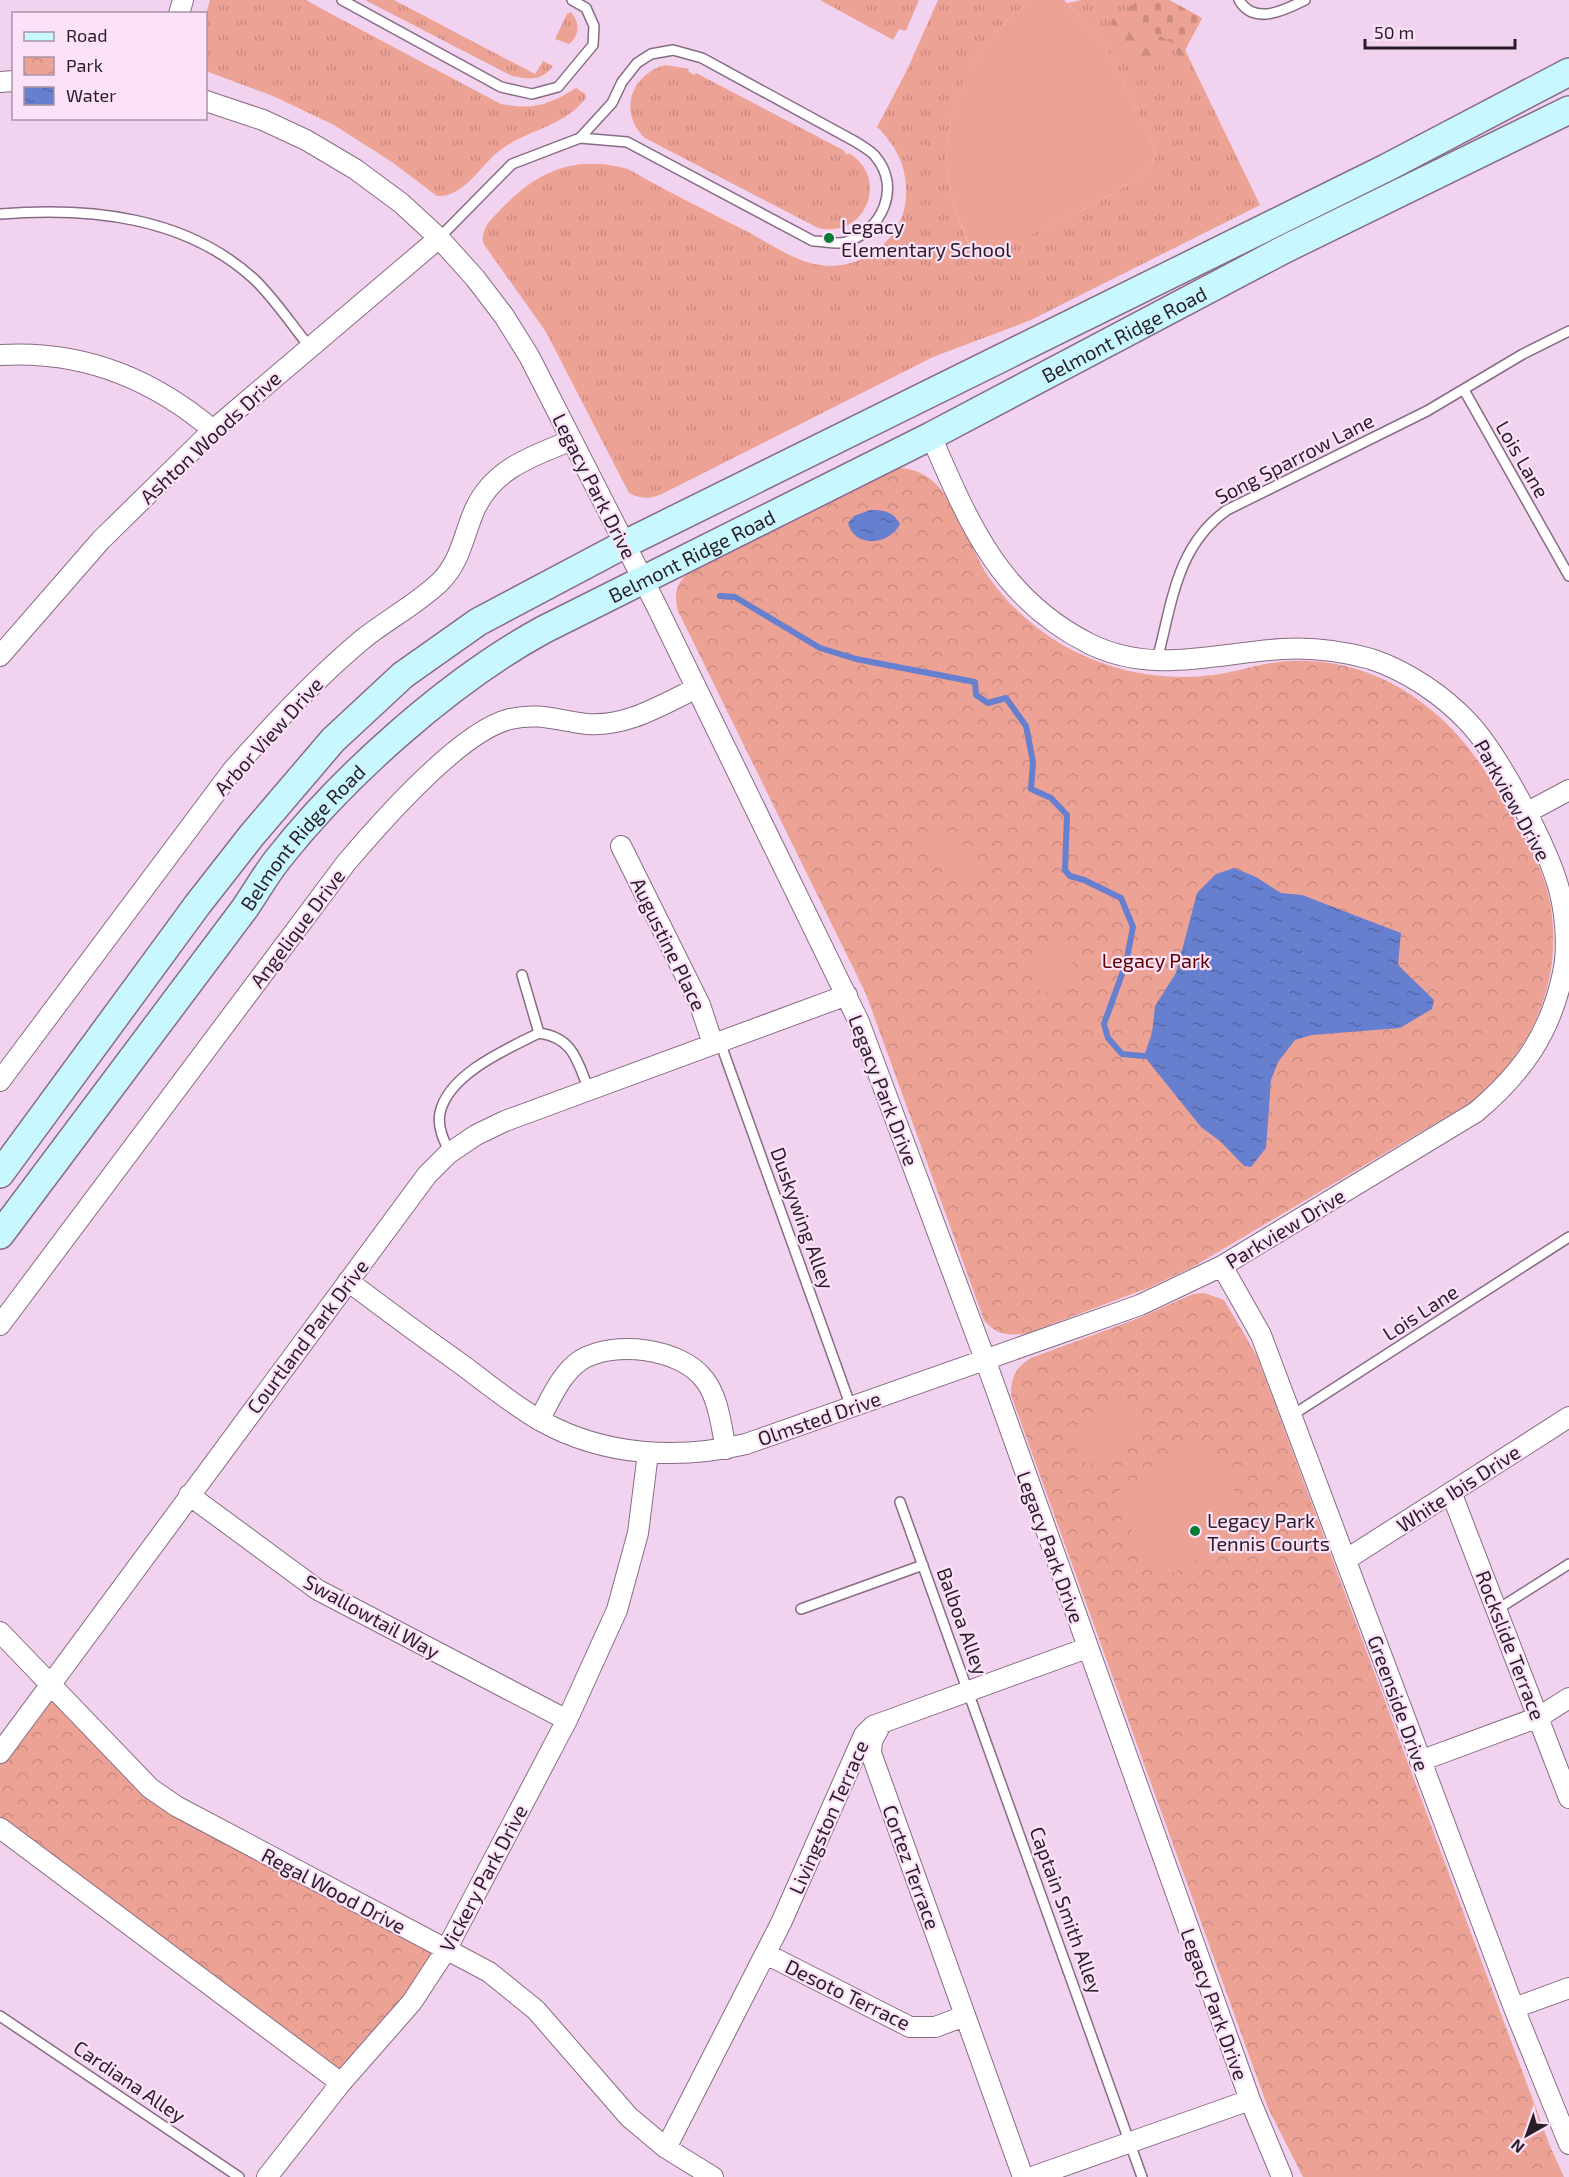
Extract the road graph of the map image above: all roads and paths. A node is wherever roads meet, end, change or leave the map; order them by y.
1 (342, 0) edge
2 (572, 0) edge
3 (1239, 0) edge
4 (1305, 0) edge
5 (1569, 72) edge
6 (207, 101) edge
7 (1569, 110) edge
8 (580, 138) junction
9 (0, 214) edge
10 (439, 238) junction
11 (1569, 331) edge
12 (309, 346) junction
13 (0, 355) edge
14 (1464, 390) junction
15 (213, 430) junction
16 (931, 436) junction
17 (572, 440) junction
18 (625, 544) junction
19 (1569, 576) edge
20 (643, 579) junction
21 (0, 656) edge
22 (1157, 660) junction
23 (695, 689) junction
24 (1569, 789) edge
25 (1526, 813) junction
26 (621, 846) dead end
27 (522, 975) dead end
28 (847, 995) junction
29 (539, 1033) junction
30 (717, 1043) junction
31 (0, 1081) edge
32 (589, 1090) junction
33 (450, 1153) junction
34 (0, 1174) edge
35 (0, 1235) edge
36 (1569, 1238) edge
37 (1222, 1266) junction
38 (348, 1281) junction
39 (0, 1325) edge
40 (985, 1359) junction
41 (851, 1407) junction
42 (1291, 1416) junction
43 (1569, 1417) edge
44 (539, 1419) junction
45 (726, 1449) junction
46 (648, 1453) junction
47 (1451, 1492) junction
48 (189, 1495) junction
49 (900, 1502) dead end
50 (1347, 1559) junction
51 (1569, 1564) edge
52 (923, 1565) junction
53 (801, 1609) dead end
54 (1498, 1610) junction
55 (0, 1632) edge
56 (1087, 1648) junction
57 (49, 1684) junction
58 (969, 1690) junction
59 (1569, 1698) edge
60 (1539, 1717) junction
61 (567, 1720) junction
62 (885, 1721) junction
63 (0, 1753) edge
64 (1420, 1761) junction
65 (1569, 1798) edge
66 (0, 1828) edge
67 (446, 1950) junction
68 (766, 1954) junction
69 (1569, 1988) edge
70 (1514, 2008) junction
71 (0, 2016) edge
72 (965, 2016) junction
73 (341, 2083) junction
74 (1250, 2100) junction
75 (1130, 2142) junction
76 (1569, 2144) edge
77 (666, 2148) junction
78 (239, 2177) edge
79 (267, 2177) edge
80 (713, 2177) edge
81 (1023, 2177) edge
82 (1032, 2177) edge
83 (1143, 2177) edge
84 (1282, 2177) edge

1 - 2 lane
3 - 4 lane
5 - 18 main road, Belmont Ridge Road
6 - 10 street, Legacy Park Drive
7 - 16 main road, Belmont Ridge Road
8 - 8 lane
8 - 10 lane
9 - 12 lane
10 - 12 street, Ashton Woods Drive
10 - 17 street, Legacy Park Drive
11 - 14 lane, Song Sparrow Lane
12 - 15 street, Ashton Woods Drive
13 - 15 street
14 - 19 lane, Lois Lane
14 - 22 lane, Song Sparrow Lane
15 - 21 street, Ashton Woods Drive
16 - 20 main road, Belmont Ridge Road
16 - 22 street, Parkview Drive
17 - 18 street, Legacy Park Drive
17 - 31 street, Arbor View Drive
18 - 20 street, Legacy Park Drive
18 - 34 main road, Belmont Ridge Road
20 - 23 street, Legacy Park Drive
20 - 35 main road, Belmont Ridge Road
22 - 25 street, Parkview Drive
23 - 28 street, Legacy Park Drive
23 - 39 street, Angelique Drive
24 - 25 street
25 - 37 street, Parkview Drive
26 - 30 street, Augustine Place
27 - 29 lane
28 - 30 street, Legacy Park Drive
28 - 40 street, Legacy Park Drive
29 - 32 lane
29 - 33 lane
30 - 32 street, Courtland Park Drive
30 - 41 lane, Duskywing Alley
32 - 33 street, Courtland Park Drive
33 - 38 street, Courtland Park Drive
36 - 42 lane, Lois Lane
37 - 40 street, Parkview Drive
37 - 42 street, Greenside Drive
38 - 44 street, Olmsted Drive
38 - 48 street, Courtland Park Drive
40 - 41 street, Olmsted Drive
40 - 56 street, Legacy Park Drive
41 - 45 street, Olmsted Drive
42 - 50 street, Greenside Drive
43 - 47 street, White Ibis Drive
44 - 45 street
44 - 46 street, Olmsted Drive
45 - 46 street, Olmsted Drive
46 - 61 street, Vickery Park Drive
47 - 50 street, White Ibis Drive
47 - 54 street, Rockslide Terrace
48 - 57 street, Courtland Park Drive
48 - 61 street, Swallowtail Way
49 - 52 lane, Balboa Alley
50 - 64 street, Greenside Drive
51 - 54 lane
52 - 53 lane, Balboa Alley
52 - 58 lane, Balboa Alley
54 - 60 street, Rockslide Terrace
55 - 57 street, Regal Wood Drive
56 - 58 street, Livingston Terrace
56 - 74 street, Legacy Park Drive
57 - 63 street, Courtland Park Drive
57 - 67 street, Regal Wood Drive
58 - 62 street, Livingston Terrace
58 - 75 lane, Captain Smith Alley
59 - 60 street
60 - 64 street
60 - 65 street, Rockslide Terrace
61 - 67 street, Vickery Park Drive
62 - 68 street, Livingston Terrace
62 - 72 street, Cortez Terrace
64 - 70 street, Greenside Drive
66 - 73 street
67 - 73 street, Vickery Park Drive
67 - 77 street, Regal Wood Drive
68 - 72 street, Desoto Terrace
68 - 77 street
69 - 70 street
70 - 76 street, Greenside Drive
71 - 78 lane, Cardiana Alley
72 - 81 street, Cortez Terrace
73 - 79 street, Vickery Park Drive
74 - 75 street, Legacy Park Drive
74 - 84 street, Legacy Park Drive
75 - 82 street, Legacy Park Drive
75 - 83 lane, Captain Smith Alley
77 - 80 street, Regal Wood Drive

